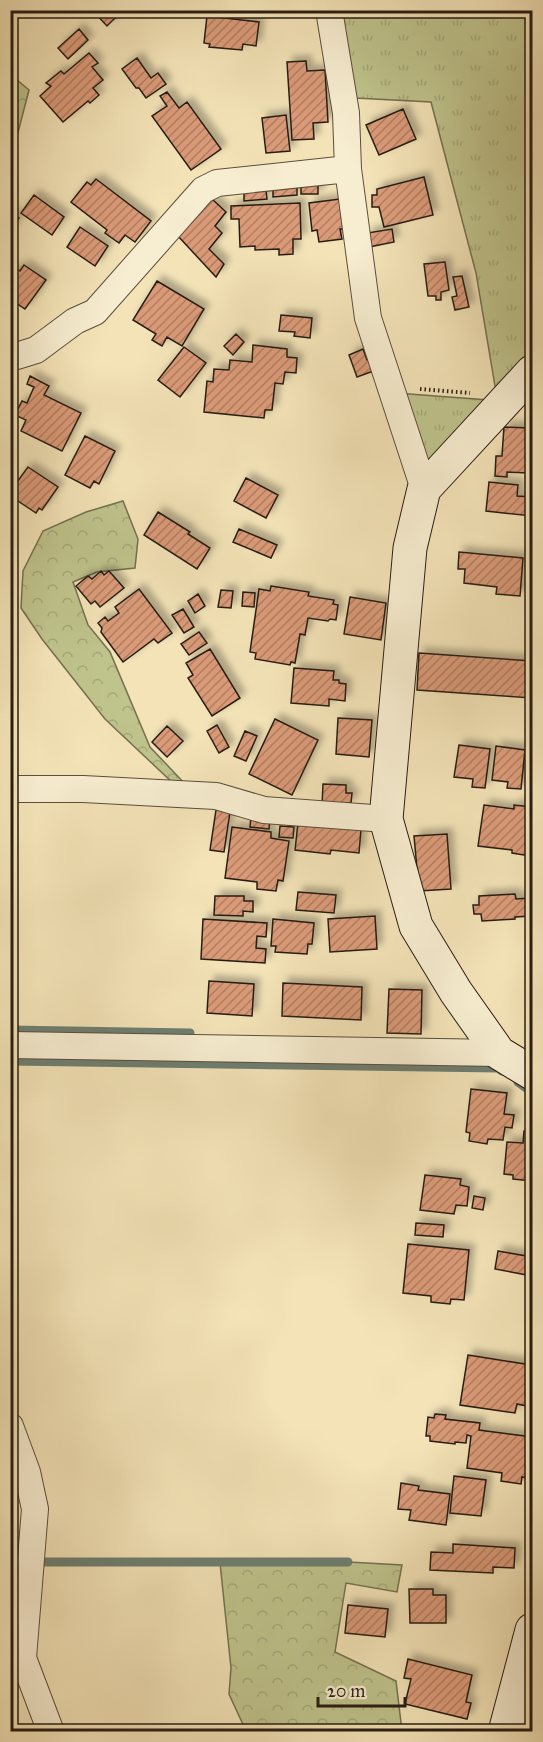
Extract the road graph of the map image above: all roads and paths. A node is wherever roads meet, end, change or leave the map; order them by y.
1 (329, 10) edge
2 (348, 169) junction
3 (10, 358) edge
4 (532, 372) edge
5 (390, 386) junction
6 (509, 397) junction
7 (424, 489) junction
8 (10, 789) edge
9 (386, 819) junction
10 (10, 1046) edge
11 (499, 1053) junction
12 (532, 1073) edge
13 (10, 1426) edge
14 (532, 1630) edge
15 (51, 1731) edge
16 (505, 1731) edge

1 - 2 street
2 - 3 street
2 - 5 street
4 - 6 street
5 - 6 path
5 - 7 street
6 - 7 street
7 - 9 street
8 - 9 street
9 - 11 street
10 - 11 street
11 - 12 street
13 - 15 street
14 - 16 street

